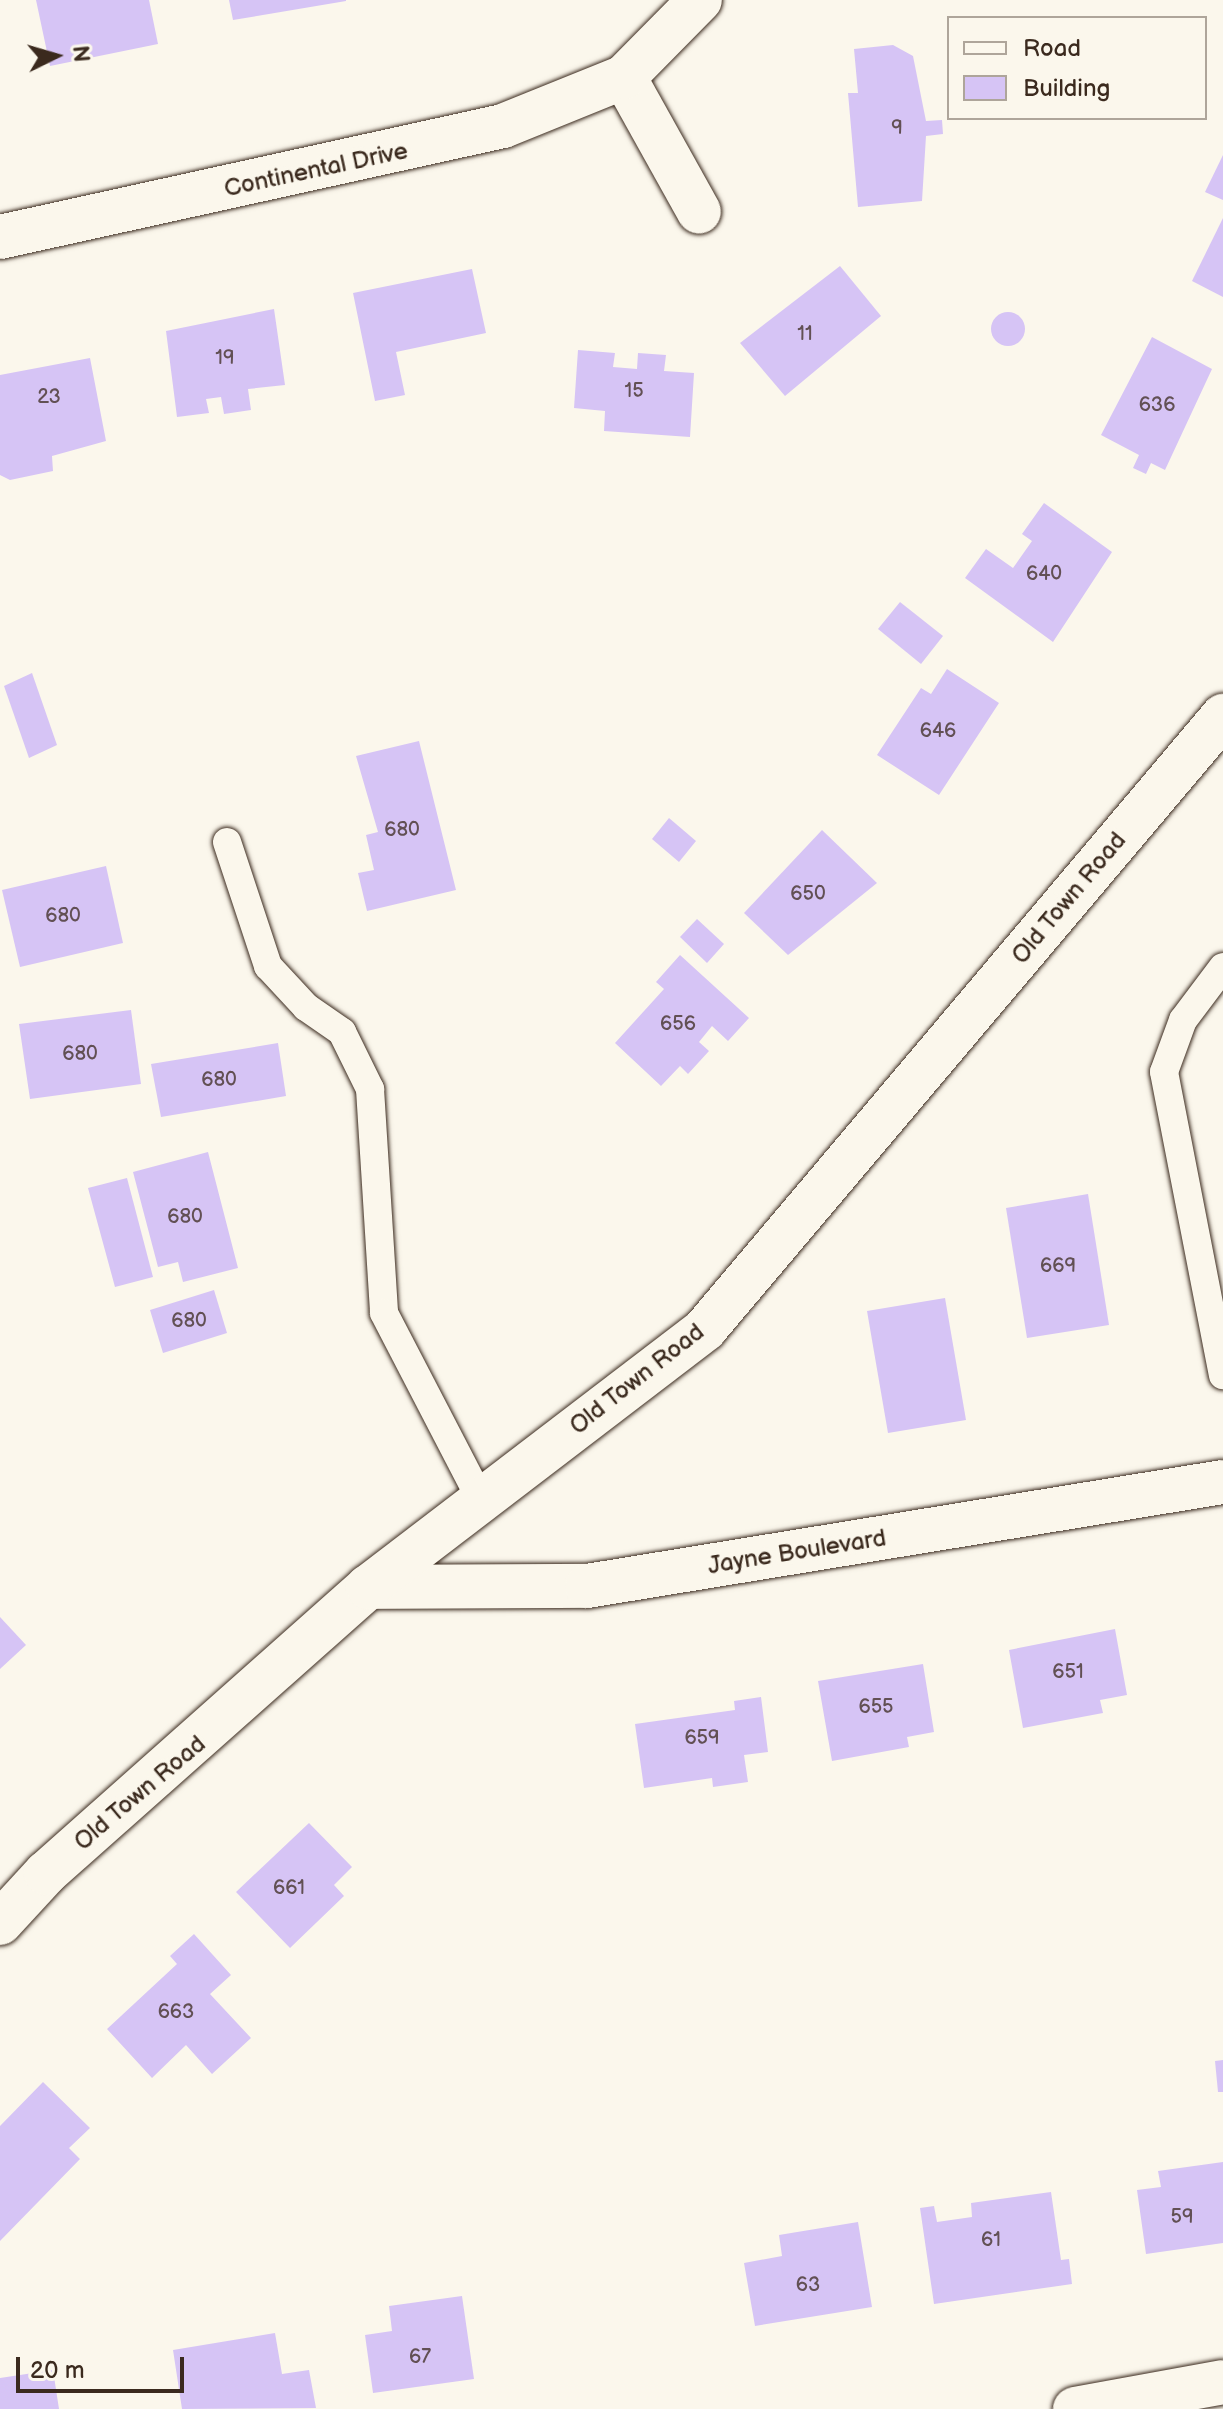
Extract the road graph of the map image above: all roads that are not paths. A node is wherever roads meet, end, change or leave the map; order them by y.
1 (700, 0) edge
2 (624, 77) junction
3 (699, 212) dead end
4 (0, 237) edge
5 (1220, 723) edge
6 (227, 842) dead end
7 (1223, 967) edge
8 (1218, 1328) edge
9 (1223, 1375) edge
10 (1223, 1482) edge
11 (481, 1500) junction
12 (368, 1587) junction
13 (0, 1923) edge
14 (1223, 2382) edge
15 (1075, 2409) edge

1 - 2 street, Continental Drive
2 - 3 street
2 - 4 street, Continental Drive
5 - 11 street, Old Town Road
6 - 11 lane
7 - 8 lane
8 - 9 lane
10 - 12 street, Jayne Boulevard
11 - 12 street, Old Town Road
12 - 13 street, Old Town Road
14 - 15 street

